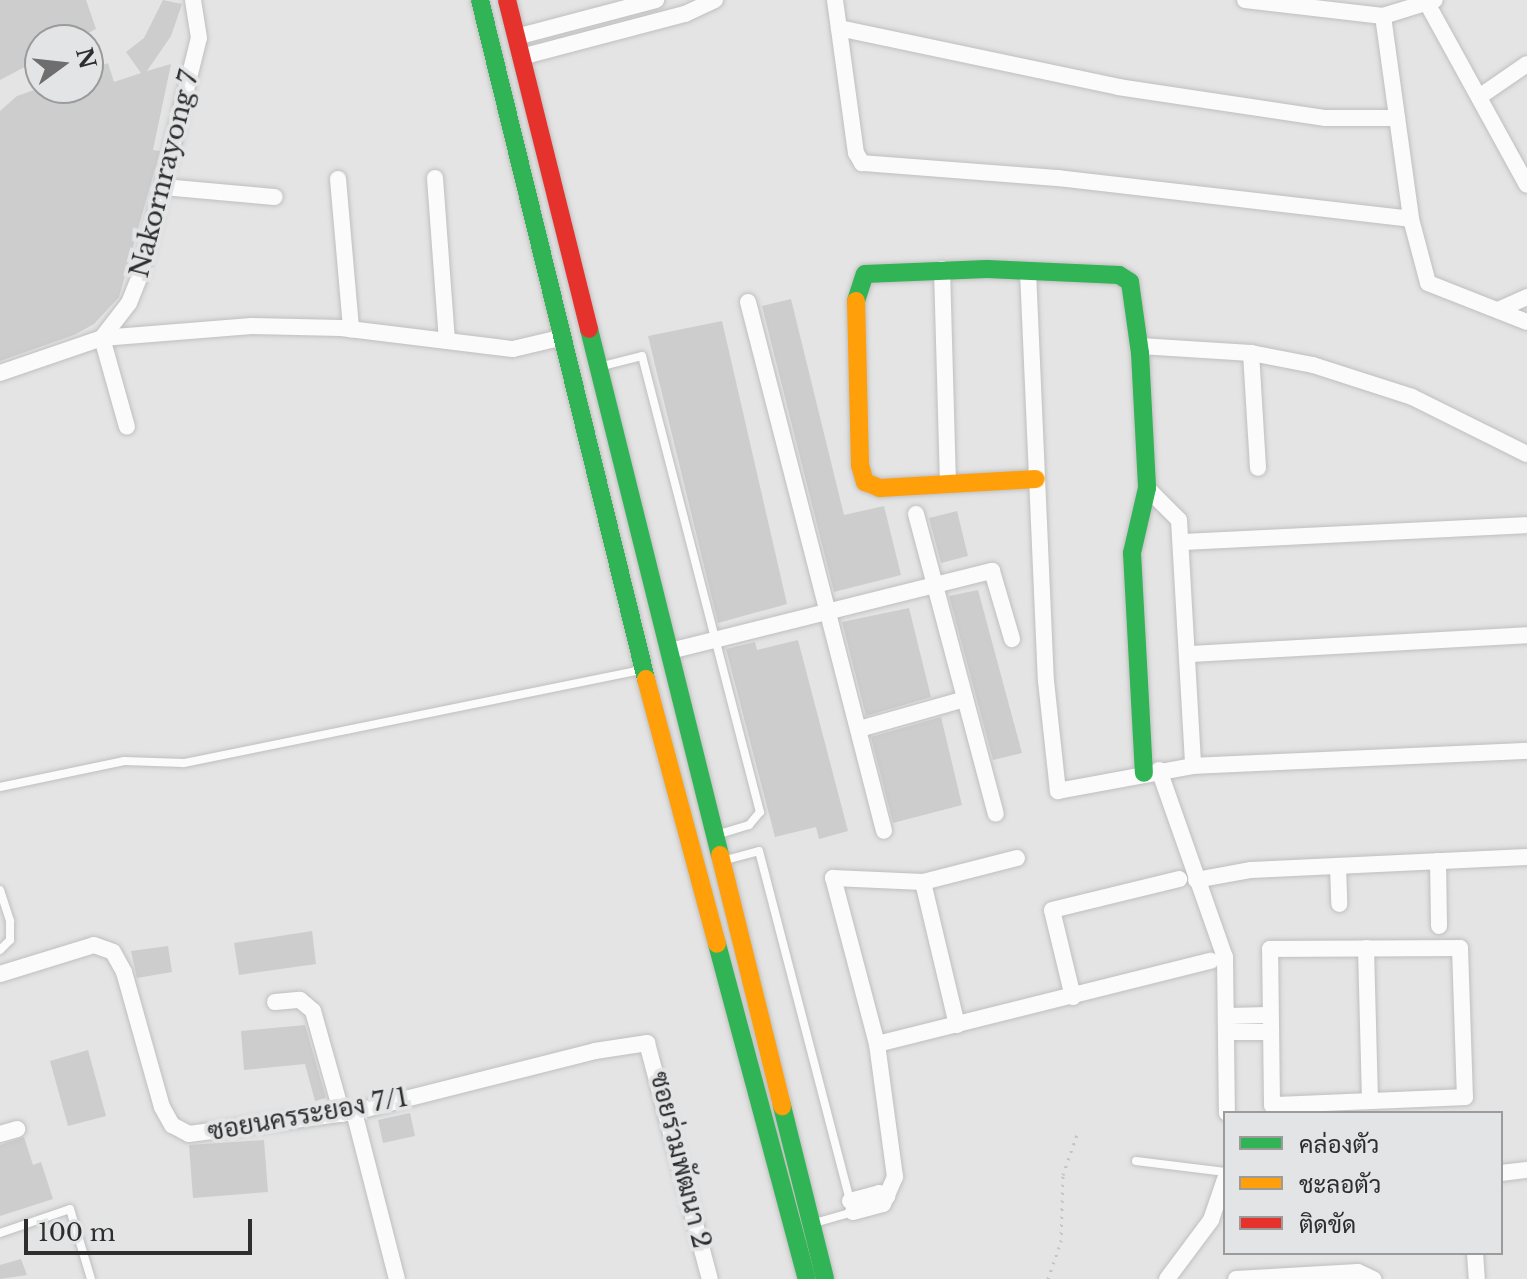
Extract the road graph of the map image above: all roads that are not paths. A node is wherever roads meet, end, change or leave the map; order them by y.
1 (193, 0) edge
2 (480, 0) edge
3 (507, 0) edge
4 (656, 0) edge
5 (715, 0) edge
6 (835, 0) edge
7 (1245, 0) edge
8 (1431, 2) edge
9 (1383, 16) junction
10 (839, 28) junction
11 (516, 37) junction
12 (521, 57) junction
13 (1527, 64) edge
14 (1479, 97) junction
15 (1397, 118) junction
16 (435, 178) dead end
17 (338, 179) dead end
18 (1527, 185) edge
19 (163, 187) junction
20 (275, 197) dead end
21 (1411, 219) junction
22 (942, 269) junction
23 (1028, 271) junction
24 (1527, 297) edge
25 (748, 302) dead end
26 (1498, 310) junction
27 (1527, 322) edge
28 (351, 329) junction
29 (102, 338) junction
30 (560, 338) junction
31 (447, 341) junction
32 (1140, 346) junction
33 (1251, 353) junction
34 (598, 367) junction
35 (0, 373) edge
36 (127, 427) dead end
37 (1527, 454) edge
38 (1258, 468) dead end
39 (1036, 479) junction
40 (627, 483) junction
41 (948, 485) junction
42 (1147, 488) junction
43 (598, 490) junction
44 (916, 514) dead end
45 (1527, 525) edge
46 (1181, 542) junction
47 (934, 584) junction
48 (830, 613) junction
49 (1527, 635) edge
50 (1012, 639) dead end
51 (717, 643) junction
52 (670, 651) junction
53 (1190, 654) junction
54 (643, 670) junction
55 (965, 699) junction
56 (859, 729) junction
57 (1527, 751) edge
58 (1185, 767) junction
59 (1151, 772) junction
60 (0, 787) edge
61 (996, 814) dead end
62 (1176, 822) junction
63 (884, 831) dead end
64 (715, 836) junction
65 (1527, 857) edge
66 (1017, 858) dead end
67 (722, 861) junction
68 (1438, 861) junction
69 (1338, 866) junction
70 (1179, 879) dead end
71 (1196, 880) junction
72 (923, 882) junction
73 (0, 890) edge
74 (1339, 904) dead end
75 (1439, 926) dead end
76 (1366, 948) junction
77 (0, 950) edge
78 (1211, 961) dead end
79 (0, 974) edge
80 (1073, 997) junction
81 (275, 1002) dead end
82 (1228, 1024) junction
83 (1269, 1024) junction
84 (957, 1025) junction
85 (647, 1043) joint
86 (877, 1044) junction
87 (1370, 1101) junction
88 (1227, 1111) edge
89 (348, 1113) junction
90 (17, 1129) dead end
91 (0, 1134) edge
92 (1136, 1161) dead end
93 (1527, 1170) edge
94 (1223, 1172) edge
95 (1503, 1173) edge
96 (1223, 1185) edge
97 (852, 1206) junction
98 (811, 1224) junction
99 (0, 1233) edge
100 (1475, 1255) edge
101 (91, 1279) edge
102 (397, 1279) edge
103 (710, 1279) edge
104 (807, 1279) edge
105 (825, 1279) edge
106 (1167, 1279) edge
107 (1236, 1279) edge
108 (1373, 1279) edge
109 (1477, 1279) edge

1 - 19 street, Nakornrayong 7
2 - 30 street
3 - 11 street
4 - 11 street
5 - 12 street
6 - 10 street
7 - 9 street
8 - 9 street
8 - 14 street
9 - 15 street
10 - 15 street
10 - 21 street
11 - 12 street
12 - 34 street
13 - 14 street
14 - 18 street
15 - 21 street
16 - 31 street
17 - 28 street
19 - 20 street
19 - 29 street, Nakornrayong 7
21 - 26 street
22 - 23 street
22 - 41 street
22 - 41 street
23 - 32 street
23 - 39 street
24 - 26 street
25 - 48 street
26 - 27 street
28 - 29 street
28 - 31 street
29 - 35 street
29 - 36 street
30 - 31 street
30 - 43 street
32 - 33 street
32 - 42 street
33 - 37 street
33 - 38 street
34 - 40 street
34 - 51 lane
39 - 41 street
39 - 59 street
40 - 43 street
40 - 52 street
42 - 46 street
42 - 59 street
43 - 54 street
44 - 47 street
45 - 46 street
46 - 53 street
47 - 48 street
47 - 50 street
47 - 55 street
48 - 51 street
48 - 56 street
49 - 53 street
51 - 52 street
51 - 64 lane
52 - 64 street
53 - 58 street
54 - 60 lane
54 - 104 street
55 - 56 street
55 - 61 street
56 - 63 street
57 - 58 street
58 - 59 street
58 - 62 street
59 - 62 street
62 - 71 street
64 - 67 street
65 - 68 street
66 - 72 street
67 - 97 lane
67 - 98 street
68 - 69 street
68 - 75 street
69 - 71 street
69 - 74 street
70 - 80 street
71 - 82 street
72 - 84 street
72 - 86 street
73 - 77 lane
76 - 83 street
76 - 87 street
76 - 87 street
78 - 80 street
79 - 89 street, ซอยนครระยอง 7/1
80 - 84 street
81 - 89 street
82 - 83 street
82 - 88 street
83 - 87 street
84 - 86 street
85 - 89 street, ซอยนครระยอง 7/1
85 - 103 street, ซอยร่วมพัฒนา 2
86 - 97 street
89 - 102 street
90 - 91 street
92 - 94 lane
93 - 95 street
96 - 106 street
97 - 98 lane
98 - 105 street
99 - 101 lane
100 - 109 street
107 - 108 street

